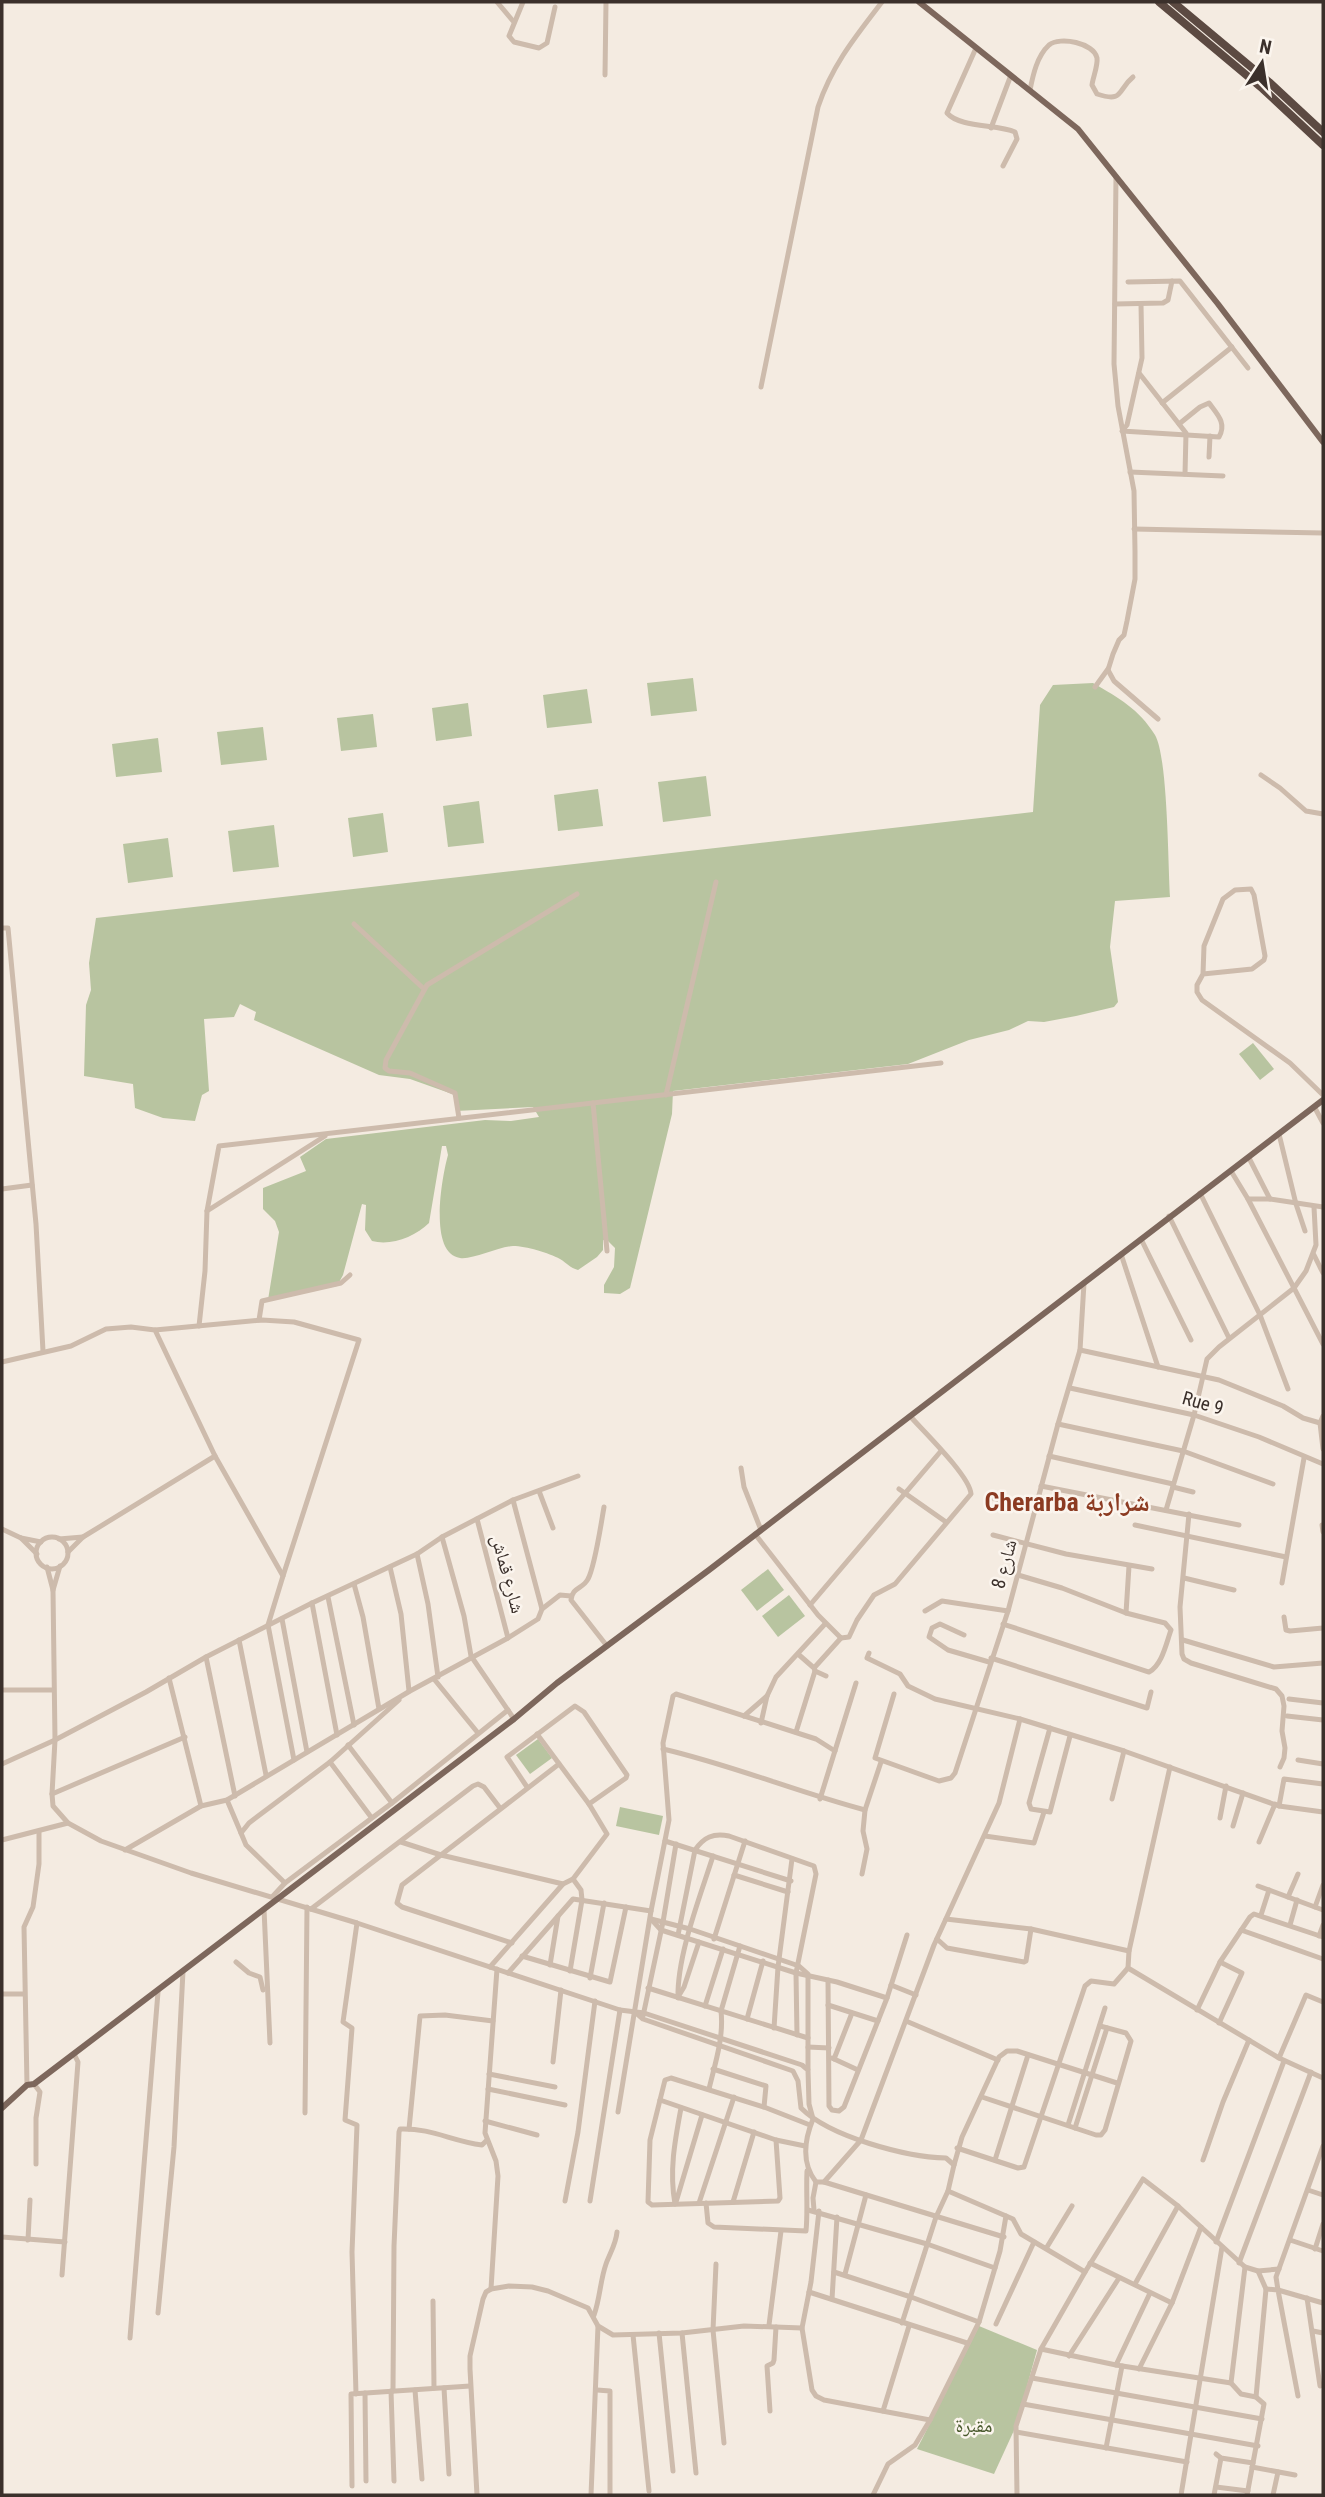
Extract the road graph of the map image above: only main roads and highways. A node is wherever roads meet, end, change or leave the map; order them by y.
1 (919, 2) edge
2 (1159, 2) edge
3 (1173, 2) edge
4 (1323, 132) edge
5 (1323, 145) edge
6 (1323, 442) edge
7 (1323, 1098) edge
8 (2, 2108) edge

1 - 6 main road
2 - 5 highway
3 - 4 highway
7 - 8 main road

